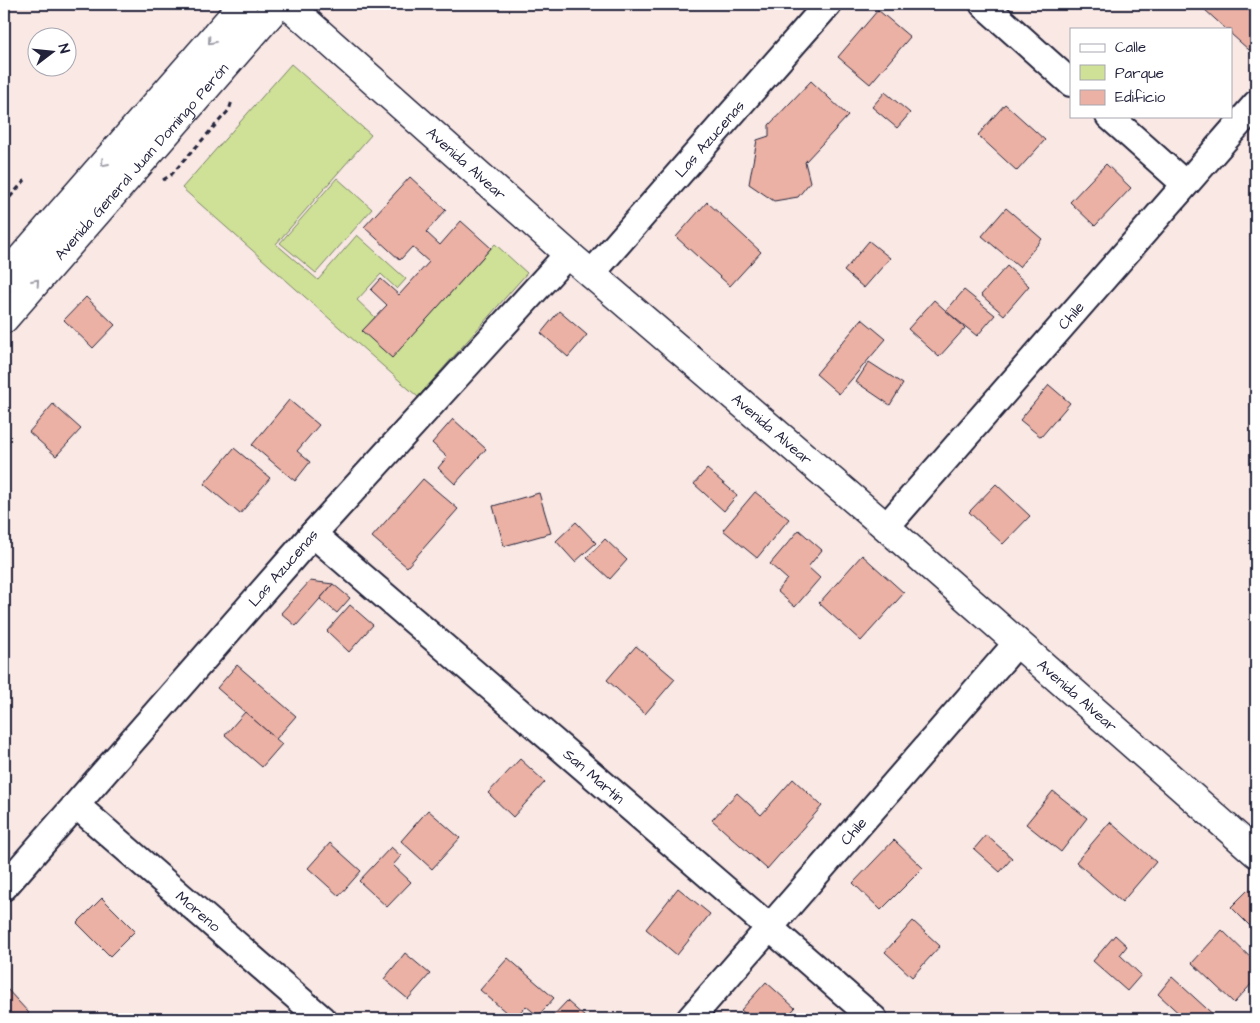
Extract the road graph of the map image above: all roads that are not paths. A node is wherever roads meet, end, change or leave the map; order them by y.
1 (243, 4) edge
2 (278, 4) edge
3 (287, 4) edge
4 (828, 4) edge
5 (983, 4) edge
6 (1070, 81) edge
7 (1256, 104) edge
8 (1111, 118) edge
9 (1185, 184) junction
10 (568, 254) junction
11 (6, 271) edge
12 (591, 274) junction
13 (7, 332) edge
14 (886, 527) junction
15 (313, 534) junction
16 (1017, 643) junction
17 (76, 805) junction
18 (1256, 853) edge
19 (4, 888) edge
20 (770, 928) junction
21 (322, 1019) edge
22 (690, 1019) edge
23 (874, 1019) edge

1 -> 11 street, Avenida General Juan Domingo Perón
13 -> 2 street, Avenida General Juan Domingo Perón
3 - 10 street, Avenida Alvear
4 - 12 street, Las Azucenas
5 - 6 street
7 - 9 street, Chile
8 - 9 street
9 - 14 street, Chile
10 - 12 street, Avenida Alvear
10 - 15 street, Las Azucenas
12 - 14 street, Avenida Alvear
14 - 16 street, Avenida Alvear
15 - 17 street, Las Azucenas
15 - 20 street, San Martín
16 - 18 street, Avenida Alvear
16 - 20 street, Chile
17 - 19 street, Las Azucenas
17 - 21 street, Moreno
20 - 22 street, Chile
20 - 23 street, San Martín

